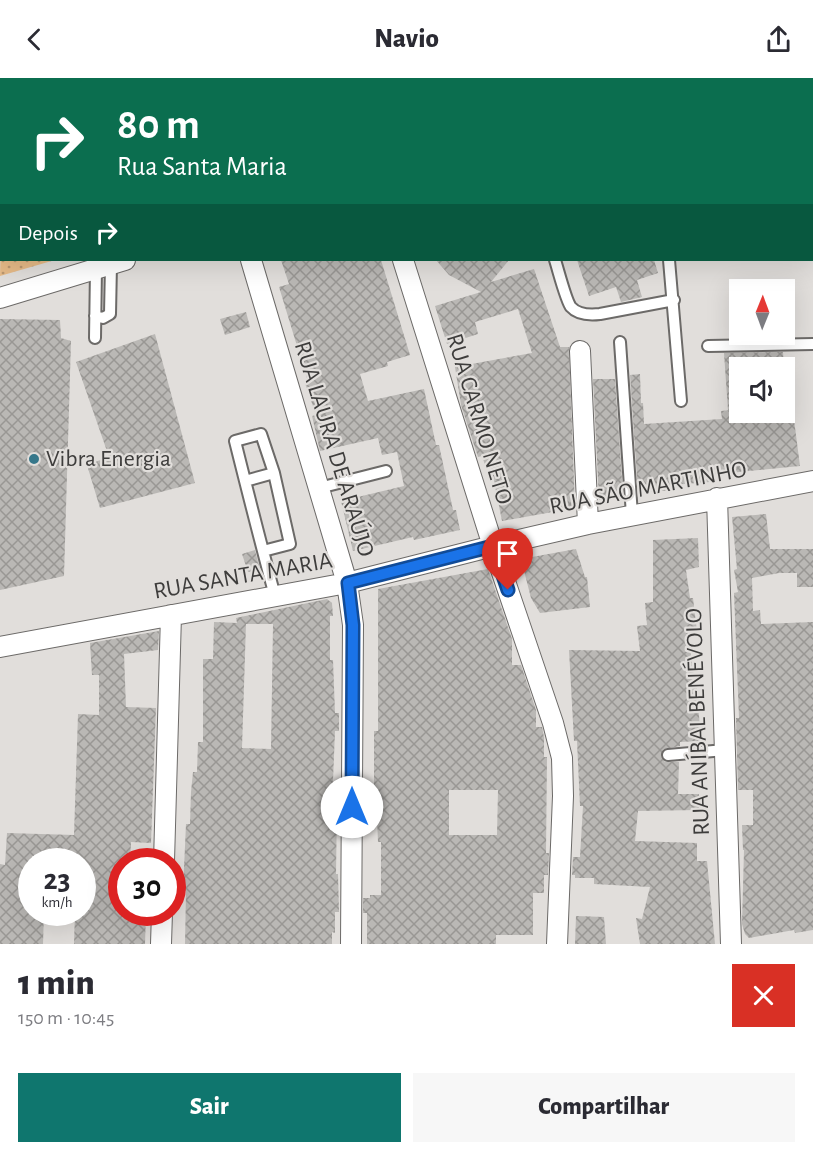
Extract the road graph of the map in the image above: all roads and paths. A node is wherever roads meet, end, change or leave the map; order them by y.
1 (251, 261) edge
2 (403, 261) edge
3 (555, 261) edge
4 (669, 261) edge
5 (111, 264) edge
6 (0, 298) edge
7 (674, 300) junction
8 (95, 338) dead end
9 (620, 342) dead end
10 (813, 344) edge
11 (708, 346) dead end
12 (580, 351) dead end
13 (681, 401) dead end
14 (386, 471) dead end
15 (274, 473) junction
16 (245, 481) junction
17 (813, 481) edge
18 (319, 488) junction
19 (717, 498) junction
20 (632, 515) junction
21 (588, 524) junction
22 (493, 546) junction
23 (263, 551) junction
24 (348, 583) junction
25 (275, 596) junction
26 (171, 615) junction
27 (0, 647) edge
28 (725, 750) junction
29 (669, 755) dead end
30 (164, 848) edge
31 (162, 926) edge
32 (161, 944) edge
33 (351, 944) edge
34 (557, 944) edge
35 (731, 944) edge

1 - 18 street, RUA LAURA DE ARAÚJO
2 - 22 street, RUA CARMO NETO
3 - 7 lane
4 - 7 lane
5 - 6 street
5 - 8 lane
7 - 13 lane
9 - 20 lane
10 - 11 lane
12 - 21 street
14 - 18 lane
15 - 16 lane
15 - 16 lane
15 - 23 lane
16 - 23 lane
17 - 19 street, RUA SÃO MARTINHO
18 - 24 street, RUA LAURA DE ARAÚJO
19 - 20 street, RUA SÃO MARTINHO
19 - 28 street, RUA ANÍBAL BENÉVOLO
20 - 21 street, RUA SÃO MARTINHO
21 - 22 street, RUA SÃO MARTINHO
22 - 24 street, RUA SANTA MARIA
22 - 34 street, RUA CARMO NETO
23 - 25 lane
24 - 25 street, RUA SANTA MARIA
24 - 33 street, RUA LAURA DE ARAÚJO
25 - 26 street, RUA SANTA MARIA
26 - 27 street, RUA SANTA MARIA
26 - 30 street
28 - 29 lane
28 - 35 street, RUA ANÍBAL BENÉVOLO
31 - 32 street

